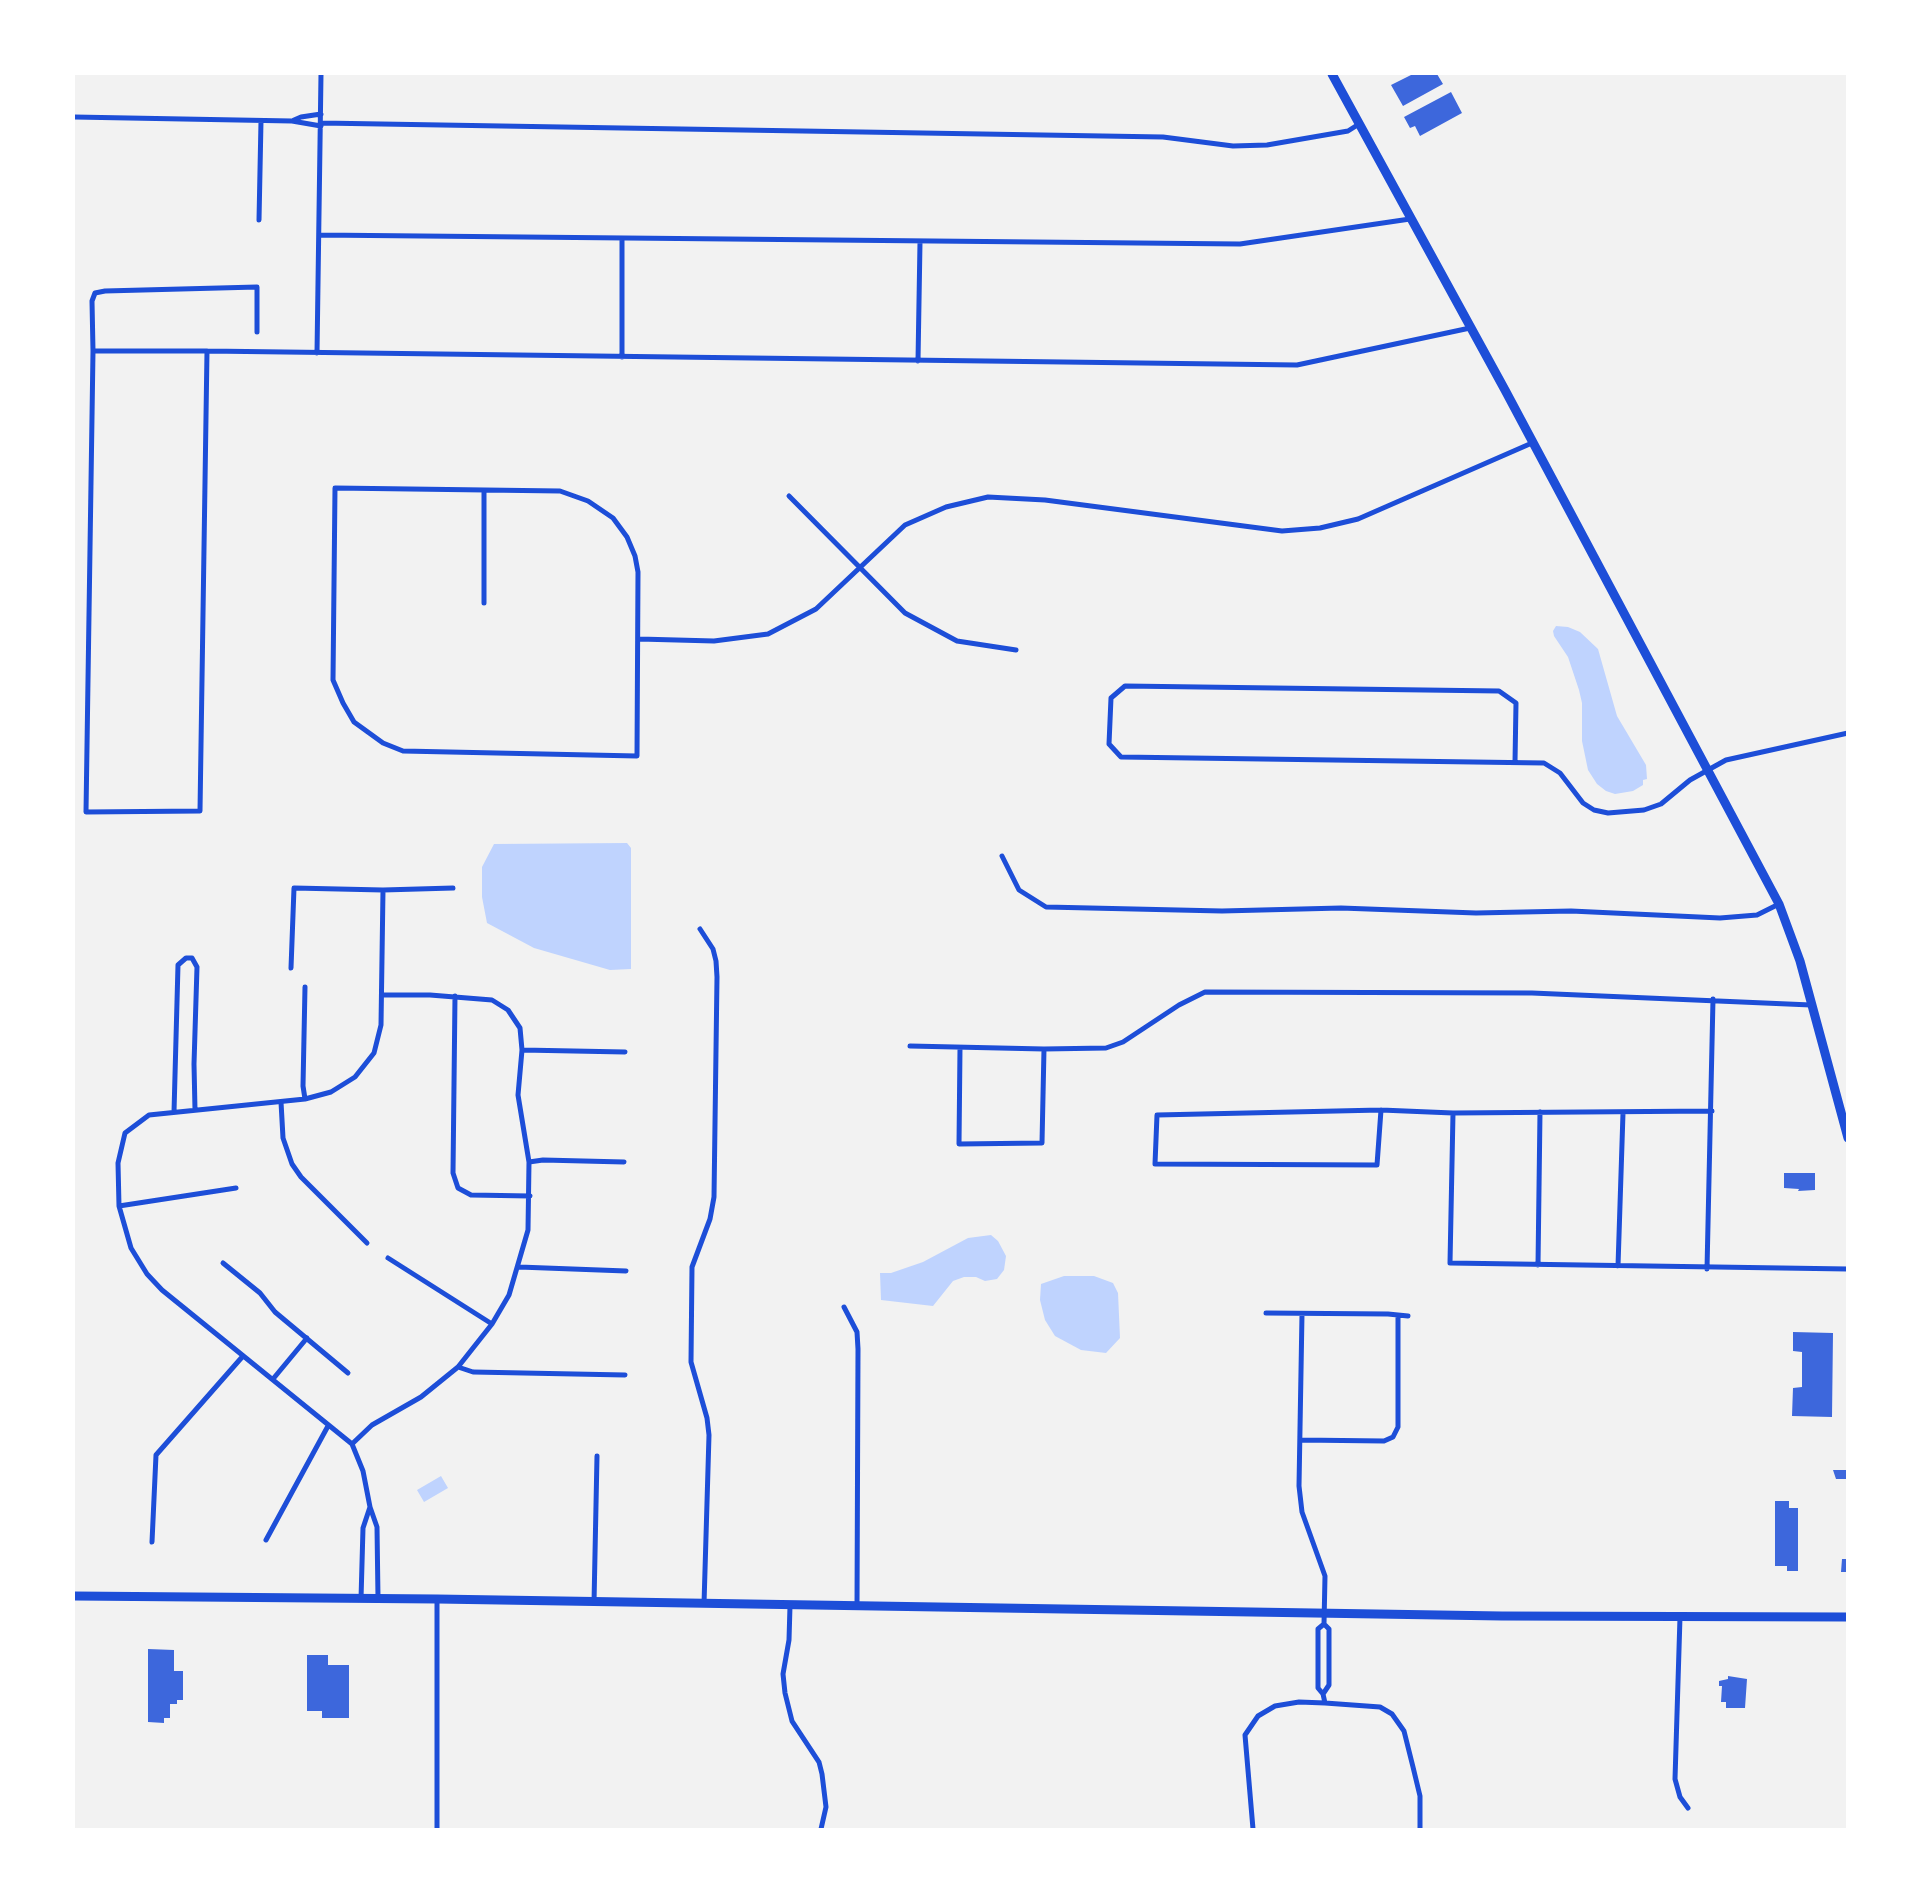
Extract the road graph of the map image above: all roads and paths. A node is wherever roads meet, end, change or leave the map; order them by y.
1 (321, 74) edge
2 (1332, 74) edge
3 (321, 114) junction
4 (74, 117) edge
5 (261, 121) junction
6 (292, 121) junction
7 (321, 124) junction
8 (1359, 124) junction
9 (1410, 219) junction
10 (259, 220) dead end
11 (319, 235) junction
12 (622, 239) junction
13 (920, 242) junction
14 (1470, 328) junction
15 (257, 332) dead end
16 (93, 351) junction
17 (207, 351) junction
18 (317, 354) junction
19 (622, 357) junction
20 (919, 361) junction
21 (1532, 443) junction
22 (484, 492) junction
23 (789, 496) dead end
24 (860, 565) junction
25 (484, 603) dead end
26 (639, 639) junction
27 (1016, 650) dead end
28 (1847, 733) edge
29 (1515, 762) junction
30 (1708, 768) junction
31 (1002, 856) dead end
32 (453, 888) dead end
33 (383, 890) junction
34 (1779, 904) junction
35 (700, 929) dead end
36 (291, 968) dead end
37 (305, 987) dead end
38 (382, 995) junction
39 (455, 996) junction
40 (1713, 999) junction
41 (1811, 1004) junction
42 (910, 1046) dead end
43 (960, 1048) junction
44 (1044, 1049) junction
45 (522, 1051) junction
46 (625, 1052) dead end
47 (305, 1099) junction
48 (281, 1102) junction
49 (1381, 1110) junction
50 (195, 1111) junction
51 (1712, 1111) junction
52 (174, 1112) junction
53 (1540, 1112) junction
54 (1453, 1113) junction
55 (1623, 1113) junction
56 (1847, 1138) edge
57 (624, 1161) dead end
58 (529, 1162) junction
59 (236, 1188) dead end
60 (530, 1196) junction
61 (119, 1206) junction
62 (367, 1243) dead end
63 (388, 1258) dead end
64 (223, 1263) dead end
65 (1538, 1265) junction
66 (1618, 1266) junction
67 (519, 1267) junction
68 (1707, 1269) junction
69 (1847, 1269) edge
70 (626, 1271) dead end
71 (844, 1307) dead end
72 (1266, 1313) dead end
73 (1302, 1314) junction
74 (1398, 1316) junction
75 (1408, 1316) dead end
76 (492, 1324) junction
77 (307, 1338) junction
78 (243, 1356) junction
79 (458, 1367) junction
80 (348, 1373) dead end
81 (625, 1375) dead end
82 (273, 1380) junction
83 (328, 1426) junction
84 (1300, 1440) junction
85 (352, 1444) junction
86 (597, 1455) dead end
87 (370, 1507) junction
88 (266, 1540) dead end
89 (152, 1542) dead end
90 (74, 1596) edge
91 (361, 1599) junction
92 (378, 1599) junction
93 (437, 1599) junction
94 (594, 1603) junction
95 (704, 1604) junction
96 (790, 1606) junction
97 (858, 1607) junction
98 (1324, 1612) junction
99 (1679, 1617) junction
100 (1847, 1617) edge
101 (1324, 1624) junction
102 (1323, 1694) junction
103 (1325, 1703) junction
104 (1689, 1808) dead end
105 (437, 1829) edge
106 (821, 1829) edge
107 (1253, 1829) edge
108 (1420, 1829) edge

1 - 3 street
2 - 8 main road
3 - 6 street
3 - 7 street
4 - 5 street
5 - 6 street
5 - 10 street
6 - 7 street
7 - 8 street
7 - 11 street
8 - 9 main road
9 - 13 street
9 - 14 main road
11 - 12 street
11 - 18 street
12 - 13 street
12 - 19 street
13 - 20 street
14 - 20 street
14 - 21 main road
15 - 16 street
16 - 17 street
16 - 17 street
17 - 18 street
18 - 19 street
19 - 20 street
21 - 24 street
21 - 30 main road
22 - 25 street
22 - 26 street
22 - 26 street
23 - 24 street
24 - 26 street
24 - 27 street
28 - 30 street
29 - 29 street
29 - 30 street
30 - 34 main road
31 - 34 street
32 - 33 street
33 - 36 street
33 - 38 street
34 - 41 main road
35 - 95 street
37 - 47 street
38 - 39 street
38 - 47 street
39 - 45 street
39 - 60 street
40 - 41 street
40 - 44 street
40 - 51 street
41 - 56 main road
42 - 43 street
43 - 44 street
43 - 44 street
45 - 46 street
45 - 58 street
47 - 48 street
48 - 50 street
48 - 62 street
49 - 49 street
49 - 54 street
50 - 52 street
50 - 52 street
51 - 55 street
51 - 68 street
52 - 61 street
53 - 54 street
53 - 55 street
53 - 65 street
54 - 65 street
55 - 66 street
57 - 58 street
58 - 60 street
59 - 61 street
60 - 67 street
61 - 78 street
63 - 76 street
64 - 77 street
65 - 66 street
66 - 68 street
67 - 70 street
67 - 76 street
68 - 69 street
71 - 97 street
72 - 73 street
73 - 74 street
73 - 84 street
74 - 75 street
74 - 84 street
76 - 79 street
77 - 80 street
77 - 82 street
78 - 82 street
78 - 89 street
79 - 81 street
79 - 85 street
82 - 83 street
83 - 85 street
83 - 88 street
84 - 98 street
85 - 87 street
86 - 94 street
87 - 91 street
87 - 92 street
90 - 91 main road
91 - 92 main road
92 - 93 main road
93 - 94 main road
93 - 105 street
94 - 95 main road
95 - 96 main road
96 - 97 main road
96 - 106 street
97 - 98 main road
98 - 99 main road
98 - 101 street
99 - 100 main road
99 - 104 street
101 - 102 street
101 - 102 street
102 - 103 street
103 - 107 street
103 - 108 street

